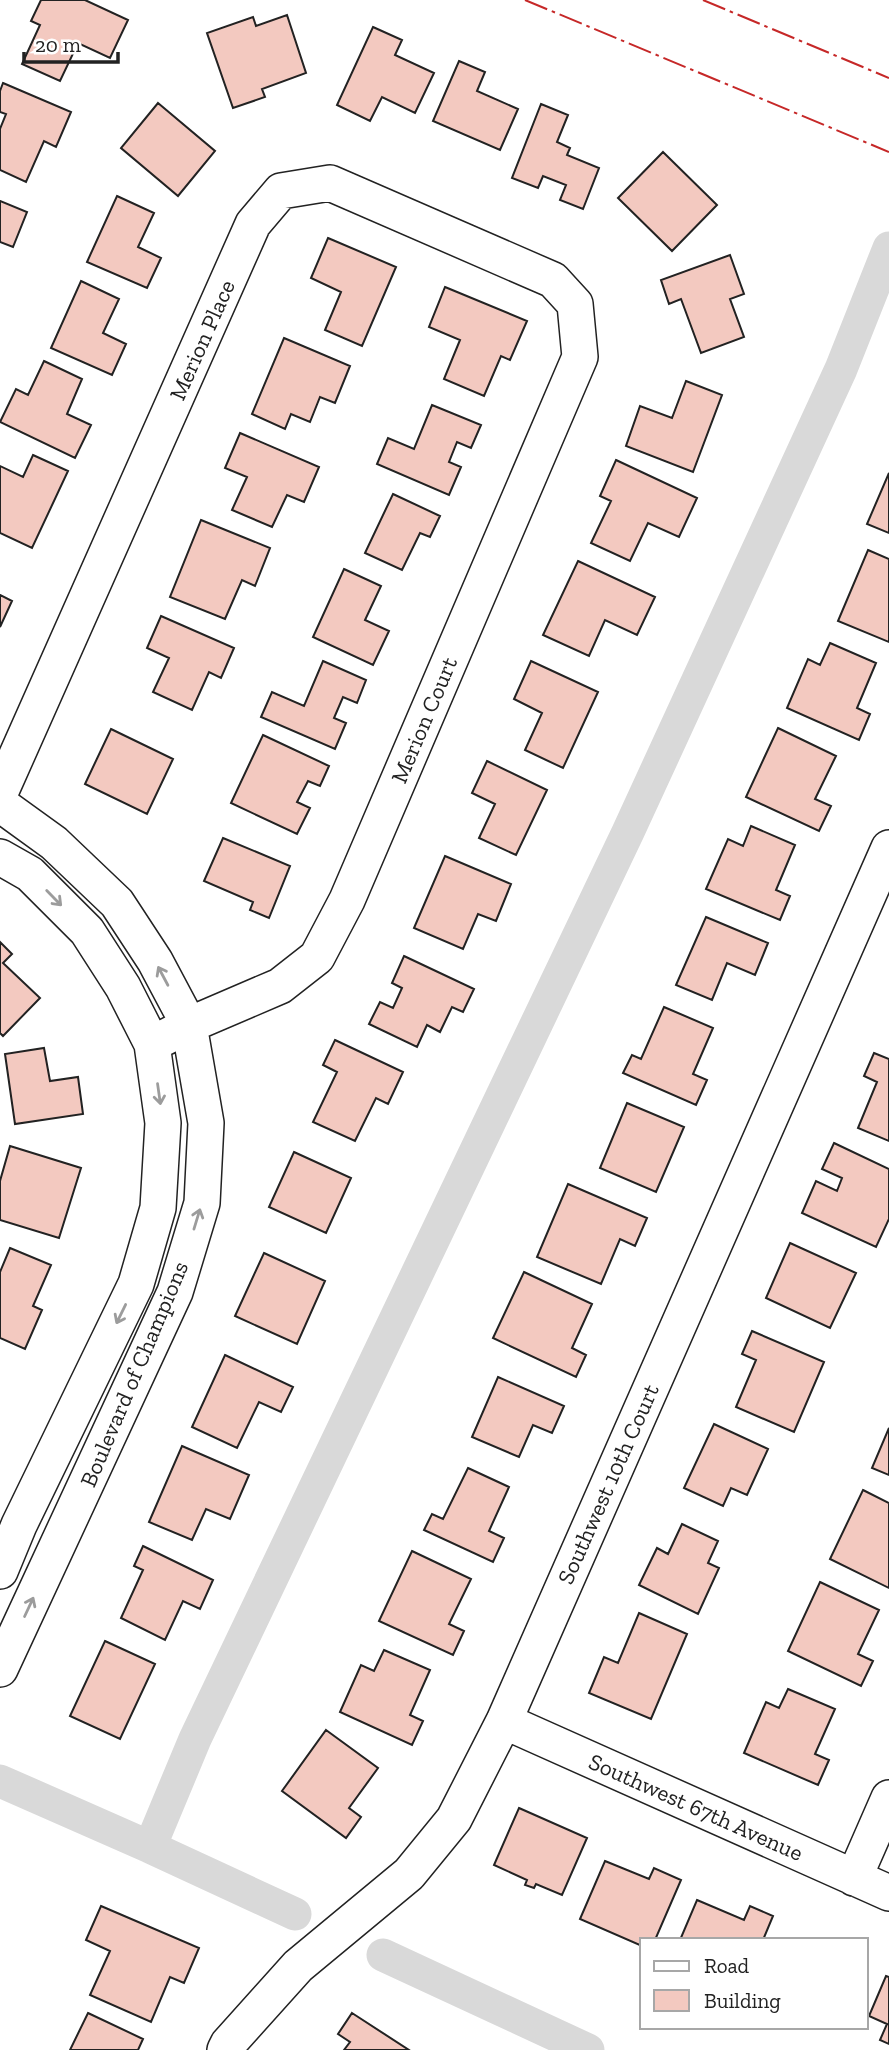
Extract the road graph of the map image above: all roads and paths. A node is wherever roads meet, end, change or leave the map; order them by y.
1 (575, 304) joint
2 (0, 793) edge
3 (0, 804) edge
4 (889, 848) edge
5 (0, 857) edge
6 (189, 1025) junction
7 (152, 1044) junction
8 (10, 1521) edge
9 (59, 1544) junction
10 (0, 1571) edge
11 (0, 1669) edge
12 (504, 1721) junction
13 (889, 1798) edge
14 (854, 1878) junction
15 (889, 1893) edge
16 (225, 2050) edge

1 - 2 street, Merion Place
1 - 6 street, Merion Court
6 -> 3 street, Boulevard of Champions
4 - 12 street, Southwest 10th Court
5 -> 7 street, Boulevard of Champions
6 - 7 street, Merion Court
9 -> 6 street, Boulevard of Champions
7 -> 8 street, Boulevard of Champions
8 - 9 street
8 - 10 street, Boulevard of Champions
11 -> 9 street, Boulevard of Champions
12 - 14 street, Southwest 67th Avenue
12 - 16 street, Southwest 10th Court
13 - 14 street
14 - 15 street, Southwest 67th Avenue

